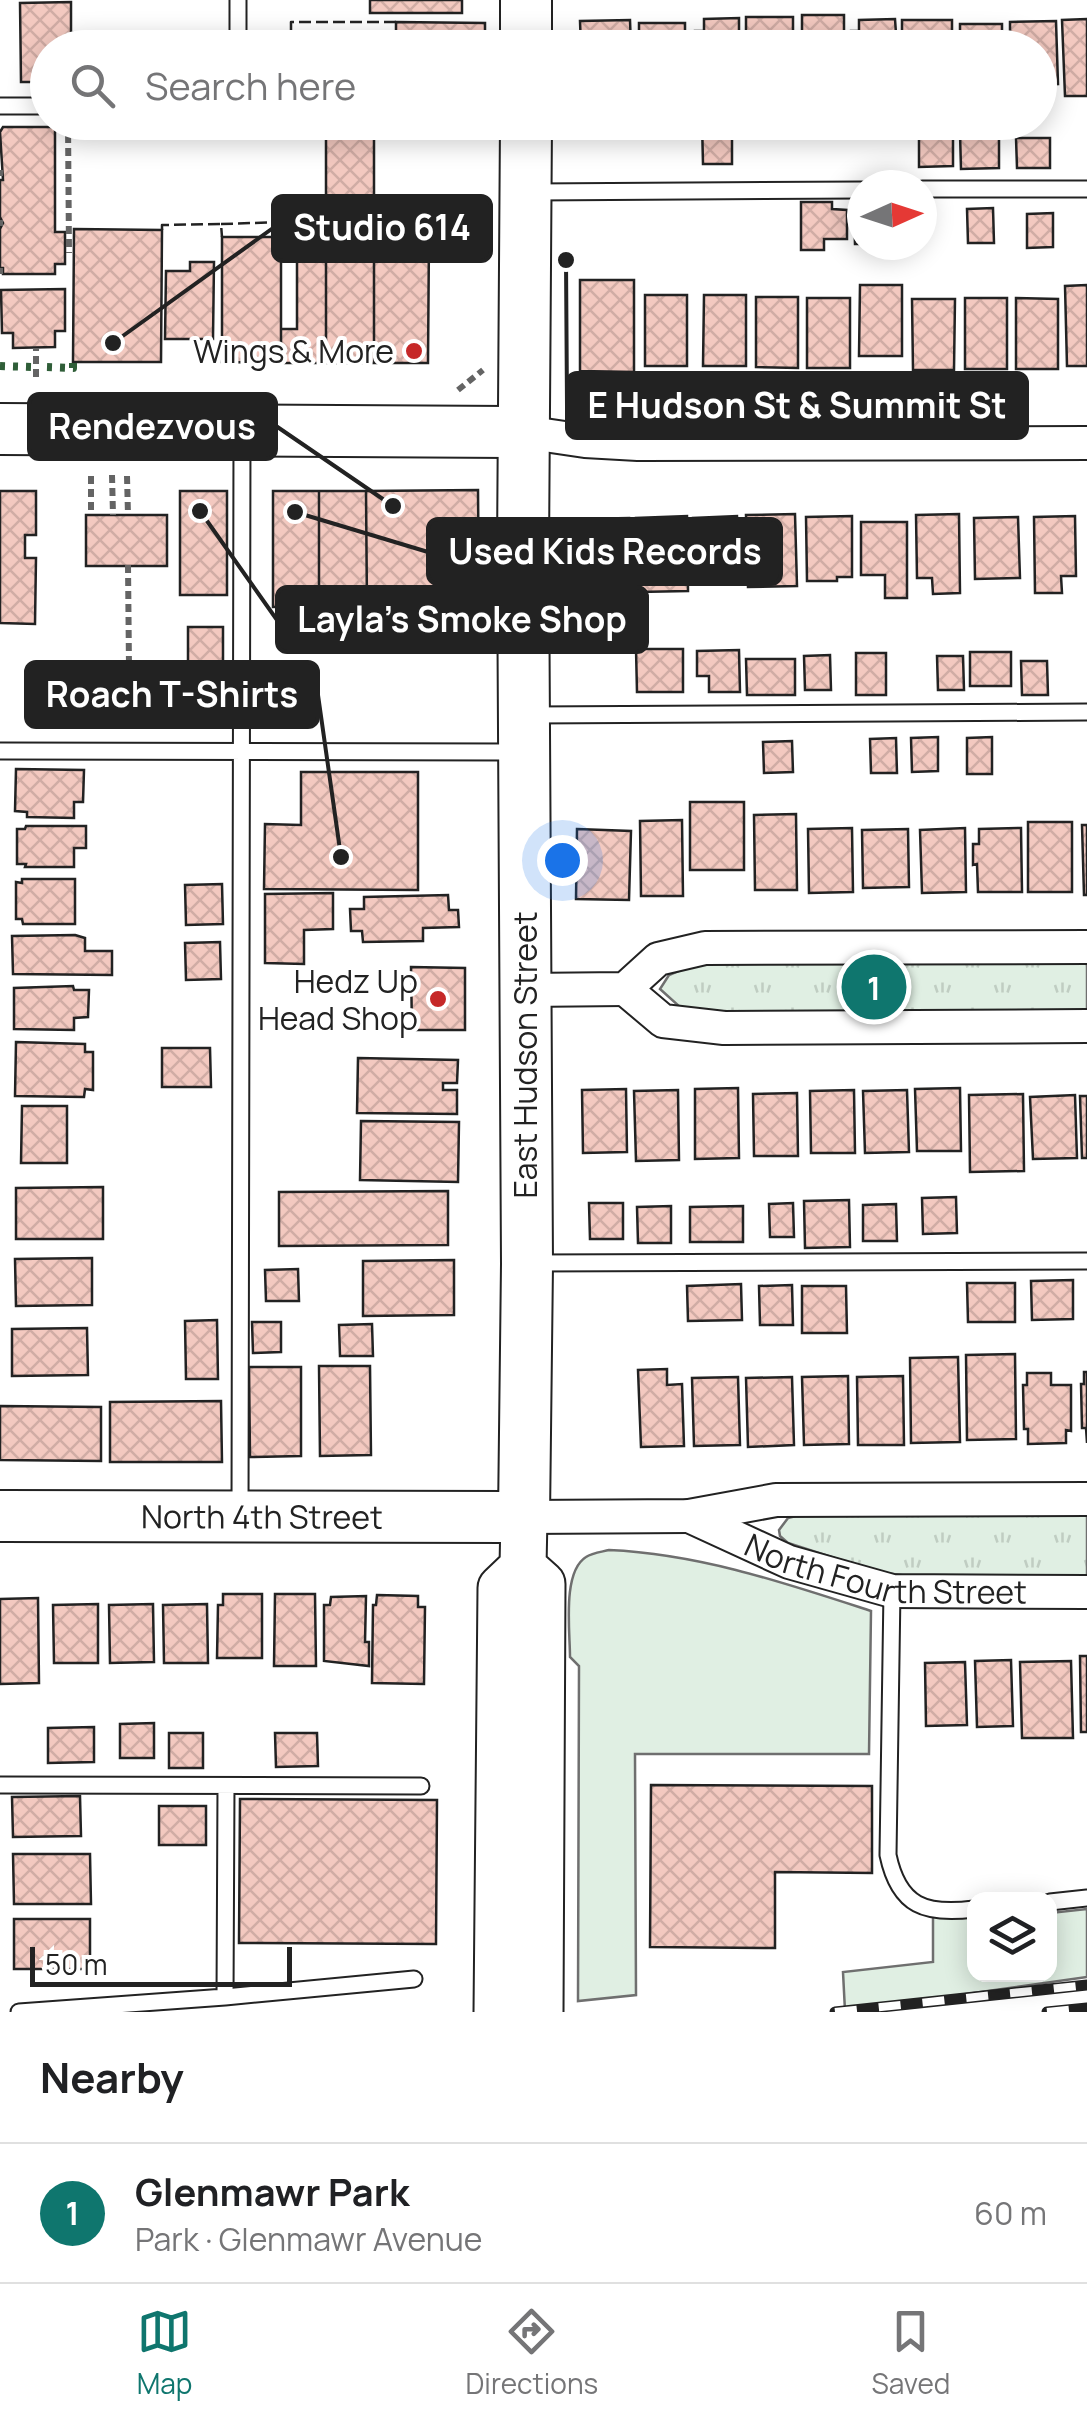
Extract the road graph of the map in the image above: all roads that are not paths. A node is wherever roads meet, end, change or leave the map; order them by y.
1 (238, 0) edge
2 (526, 0) edge
3 (238, 30) edge
4 (526, 30) edge
5 (0, 106) edge
6 (30, 106) edge
7 (526, 140) edge
8 (1087, 188) edge
9 (847, 190) edge
10 (937, 190) edge
11 (526, 192) junction
12 (0, 429) edge
13 (242, 430) junction
14 (524, 432) junction
15 (1087, 443) edge
16 (1087, 712) edge
17 (523, 733) junction
18 (0, 751) edge
19 (242, 751) junction
20 (1087, 947) edge
21 (625, 989) junction
22 (524, 990) junction
23 (1087, 1026) edge
24 (1087, 1261) edge
25 (527, 1264) junction
26 (1087, 1499) edge
27 (0, 1516) edge
28 (240, 1516) junction
29 (689, 1516) junction
30 (524, 1517) junction
31 (523, 1567) junction
32 (892, 1591) junction
33 (1087, 1592) edge
34 (0, 1785) edge
35 (226, 1786) junction
36 (422, 1786) dead end
37 (1087, 1898) edge
38 (1057, 1901) edge
39 (967, 1910) edge
40 (414, 1978) dead end
41 (225, 1997) junction
42 (19, 2012) edge
43 (497, 2012) edge
44 (540, 2012) edge

1 - 3 lane
2 - 4 main road
5 - 6 lane
7 - 11 main road, East Hudson Street
8 - 10 lane
9 - 11 lane
11 - 14 main road, East Hudson Street
12 - 13 main road
13 - 14 main road
13 - 19 lane
14 - 15 street
14 - 17 main road, East Hudson Street
16 - 17 lane
17 - 19 lane
17 - 22 main road, East Hudson Street
18 - 19 lane
19 - 28 lane
20 - 21 street
21 - 22 street
21 - 23 street
22 - 25 main road, East Hudson Street
24 - 25 lane
25 - 30 main road, East Hudson Street
26 - 29 street, North Fourth Street
27 - 28 main road, North 4th Street
28 - 30 main road, North 4th Street
29 - 30 street, North Fourth Street
29 - 32 street, North Fourth Street
30 - 31 main road, East Hudson Street
31 - 43 main road, East Hudson Street
31 - 44 main road, East Hudson Street
32 - 33 street, North Fourth Street
32 - 39 lane
34 - 35 lane
35 - 36 lane
35 - 41 lane
37 - 38 lane
40 - 41 lane
41 - 42 lane

